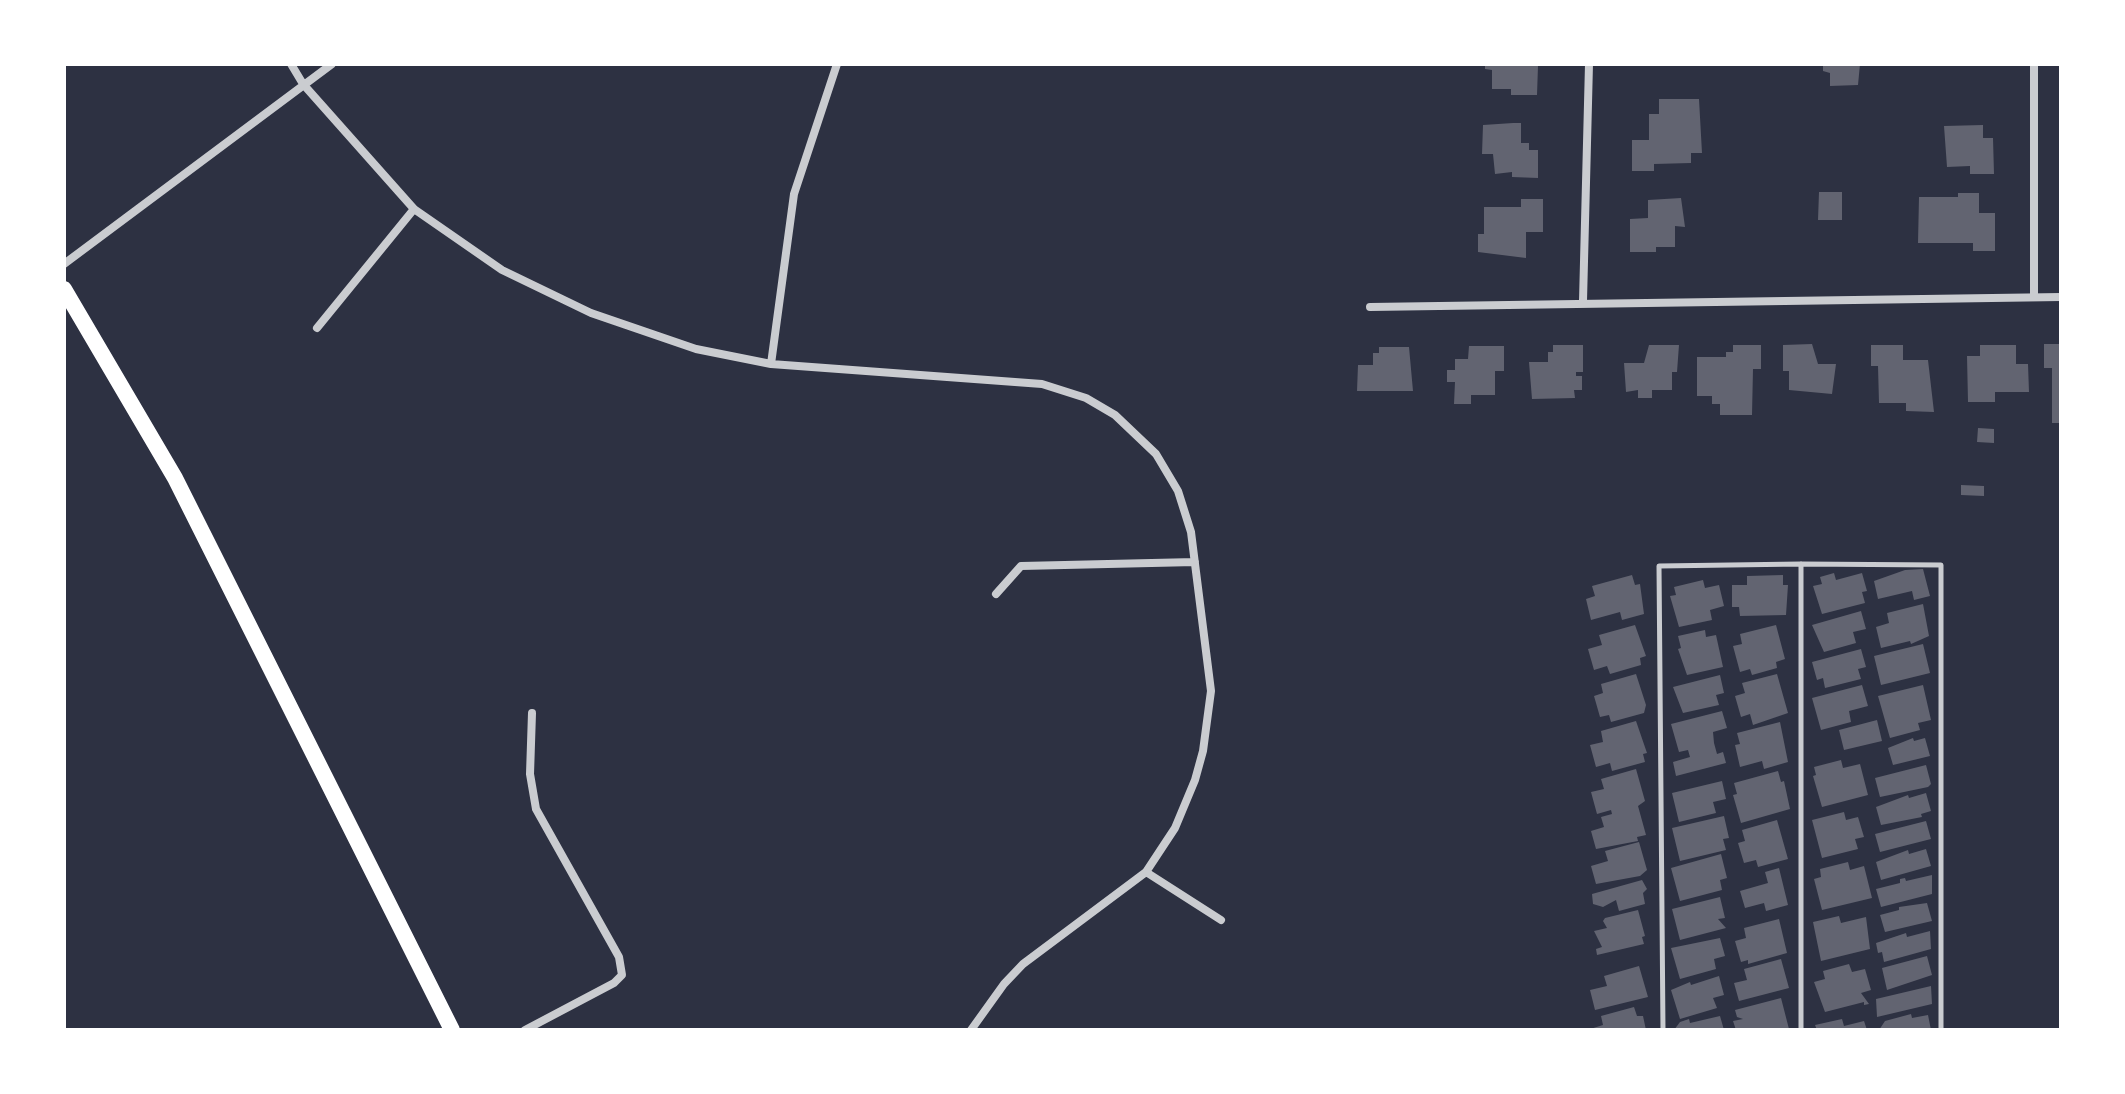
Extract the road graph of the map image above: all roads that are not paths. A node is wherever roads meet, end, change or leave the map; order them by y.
1 (291, 64) edge
2 (332, 64) edge
3 (837, 64) edge
4 (1589, 64) edge
5 (2034, 64) edge
6 (303, 84) junction
7 (414, 209) junction
8 (64, 264) edge
9 (64, 289) edge
10 (2034, 297) junction
11 (2061, 297) edge
12 (1583, 301) junction
13 (1370, 307) dead end
14 (317, 328) dead end
15 (771, 364) junction
16 (1195, 562) junction
17 (1801, 564) junction
18 (996, 594) dead end
19 (532, 713) dead end
20 (1146, 872) junction
21 (1221, 920) dead end
22 (452, 1030) edge
23 (525, 1030) edge
24 (971, 1030) edge
25 (1663, 1030) edge
26 (1801, 1030) edge
27 (1941, 1030) edge

1 - 6 street
2 - 6 street
3 - 15 street
4 - 12 street
5 - 10 street
6 - 7 street
6 - 8 street
7 - 14 street
7 - 15 street
9 - 22 main road
10 - 11 street
10 - 12 street
12 - 13 street
15 - 16 street
16 - 18 street
16 - 20 street
17 - 25 lane
17 - 26 lane
17 - 27 lane
19 - 23 street
20 - 21 street
20 - 24 street

